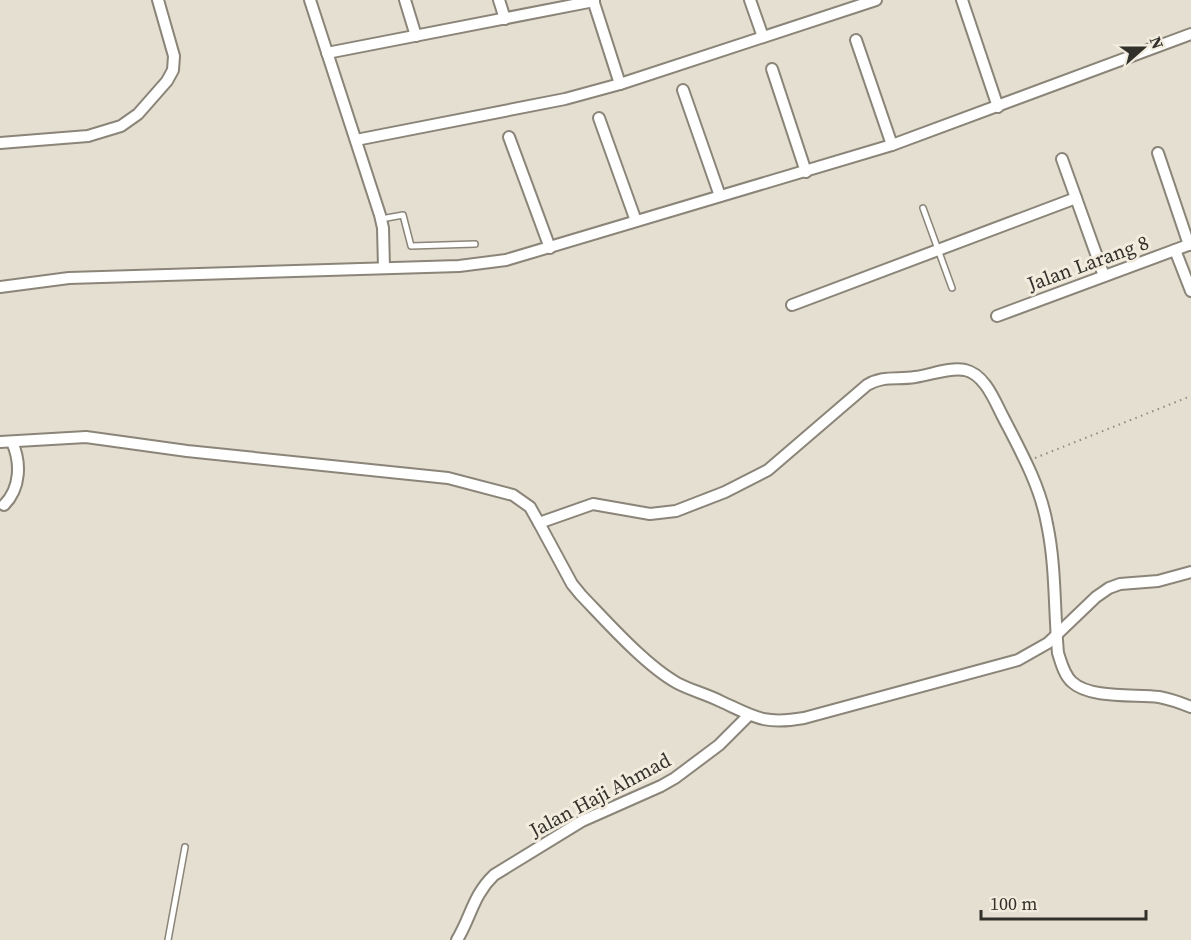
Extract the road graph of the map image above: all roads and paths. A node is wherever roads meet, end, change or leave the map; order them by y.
1 (158, 0) edge
2 (310, 0) edge
3 (405, 0) edge
4 (499, 0) edge
5 (750, 0) edge
6 (876, 0) edge
7 (962, 0) edge
8 (594, 1) edge
9 (505, 19) junction
10 (1191, 34) edge
11 (416, 36) junction
12 (763, 37) junction
13 (856, 40) dead end
14 (327, 53) junction
15 (772, 69) dead end
16 (620, 84) junction
17 (683, 90) dead end
18 (998, 106) junction
19 (599, 118) dead end
20 (509, 137) dead end
21 (356, 140) junction
22 (0, 143) edge
23 (892, 145) junction
24 (1158, 153) dead end
25 (1062, 159) dead end
26 (806, 172) junction
27 (720, 196) junction
28 (1076, 198) junction
29 (923, 208) dead end
30 (381, 219) junction
31 (636, 221) junction
32 (475, 244) dead end
33 (1190, 245) edge
34 (550, 248) junction
35 (938, 250) junction
36 (1175, 250) junction
37 (384, 268) junction
38 (1104, 276) junction
39 (0, 287) edge
40 (952, 288) dead end
41 (1191, 291) edge
42 (792, 305) dead end
43 (997, 316) dead end
44 (1191, 396) edge
45 (6, 442) edge
46 (1027, 462) junction
47 (4, 505) dead end
48 (539, 523) junction
49 (1191, 572) edge
50 (1057, 636) junction
51 (1191, 707) edge
52 (749, 716) junction
53 (185, 847) dead end
54 (168, 940) edge
55 (457, 940) edge

1 - 22 street
2 - 14 street
3 - 11 street
4 - 9 street
5 - 12 street
6 - 12 street
7 - 18 street
8 - 9 street
8 - 16 street
9 - 11 street
10 - 18 street
11 - 14 street
12 - 16 street
13 - 23 street
14 - 21 street
15 - 26 street
16 - 21 street
17 - 27 street
18 - 23 street
19 - 31 street
20 - 34 street
21 - 30 street
23 - 26 street
24 - 33 street
25 - 28 street
26 - 27 street
27 - 31 street
28 - 35 street
28 - 38 street
29 - 35 lane
30 - 32 lane
30 - 37 street
31 - 34 street
33 - 36 street, Jalan Larang 8
34 - 37 street
35 - 40 lane
35 - 42 street
36 - 38 street, Jalan Larang 8
36 - 41 street
37 - 39 street
38 - 43 street, Jalan Larang 8
44 - 46 path
45 - 47 street
45 - 48 street
46 - 48 street
46 - 50 street
48 - 52 street
49 - 50 street
50 - 51 street
50 - 52 street
52 - 55 street, Jalan Haji Ahmad
53 - 54 lane

